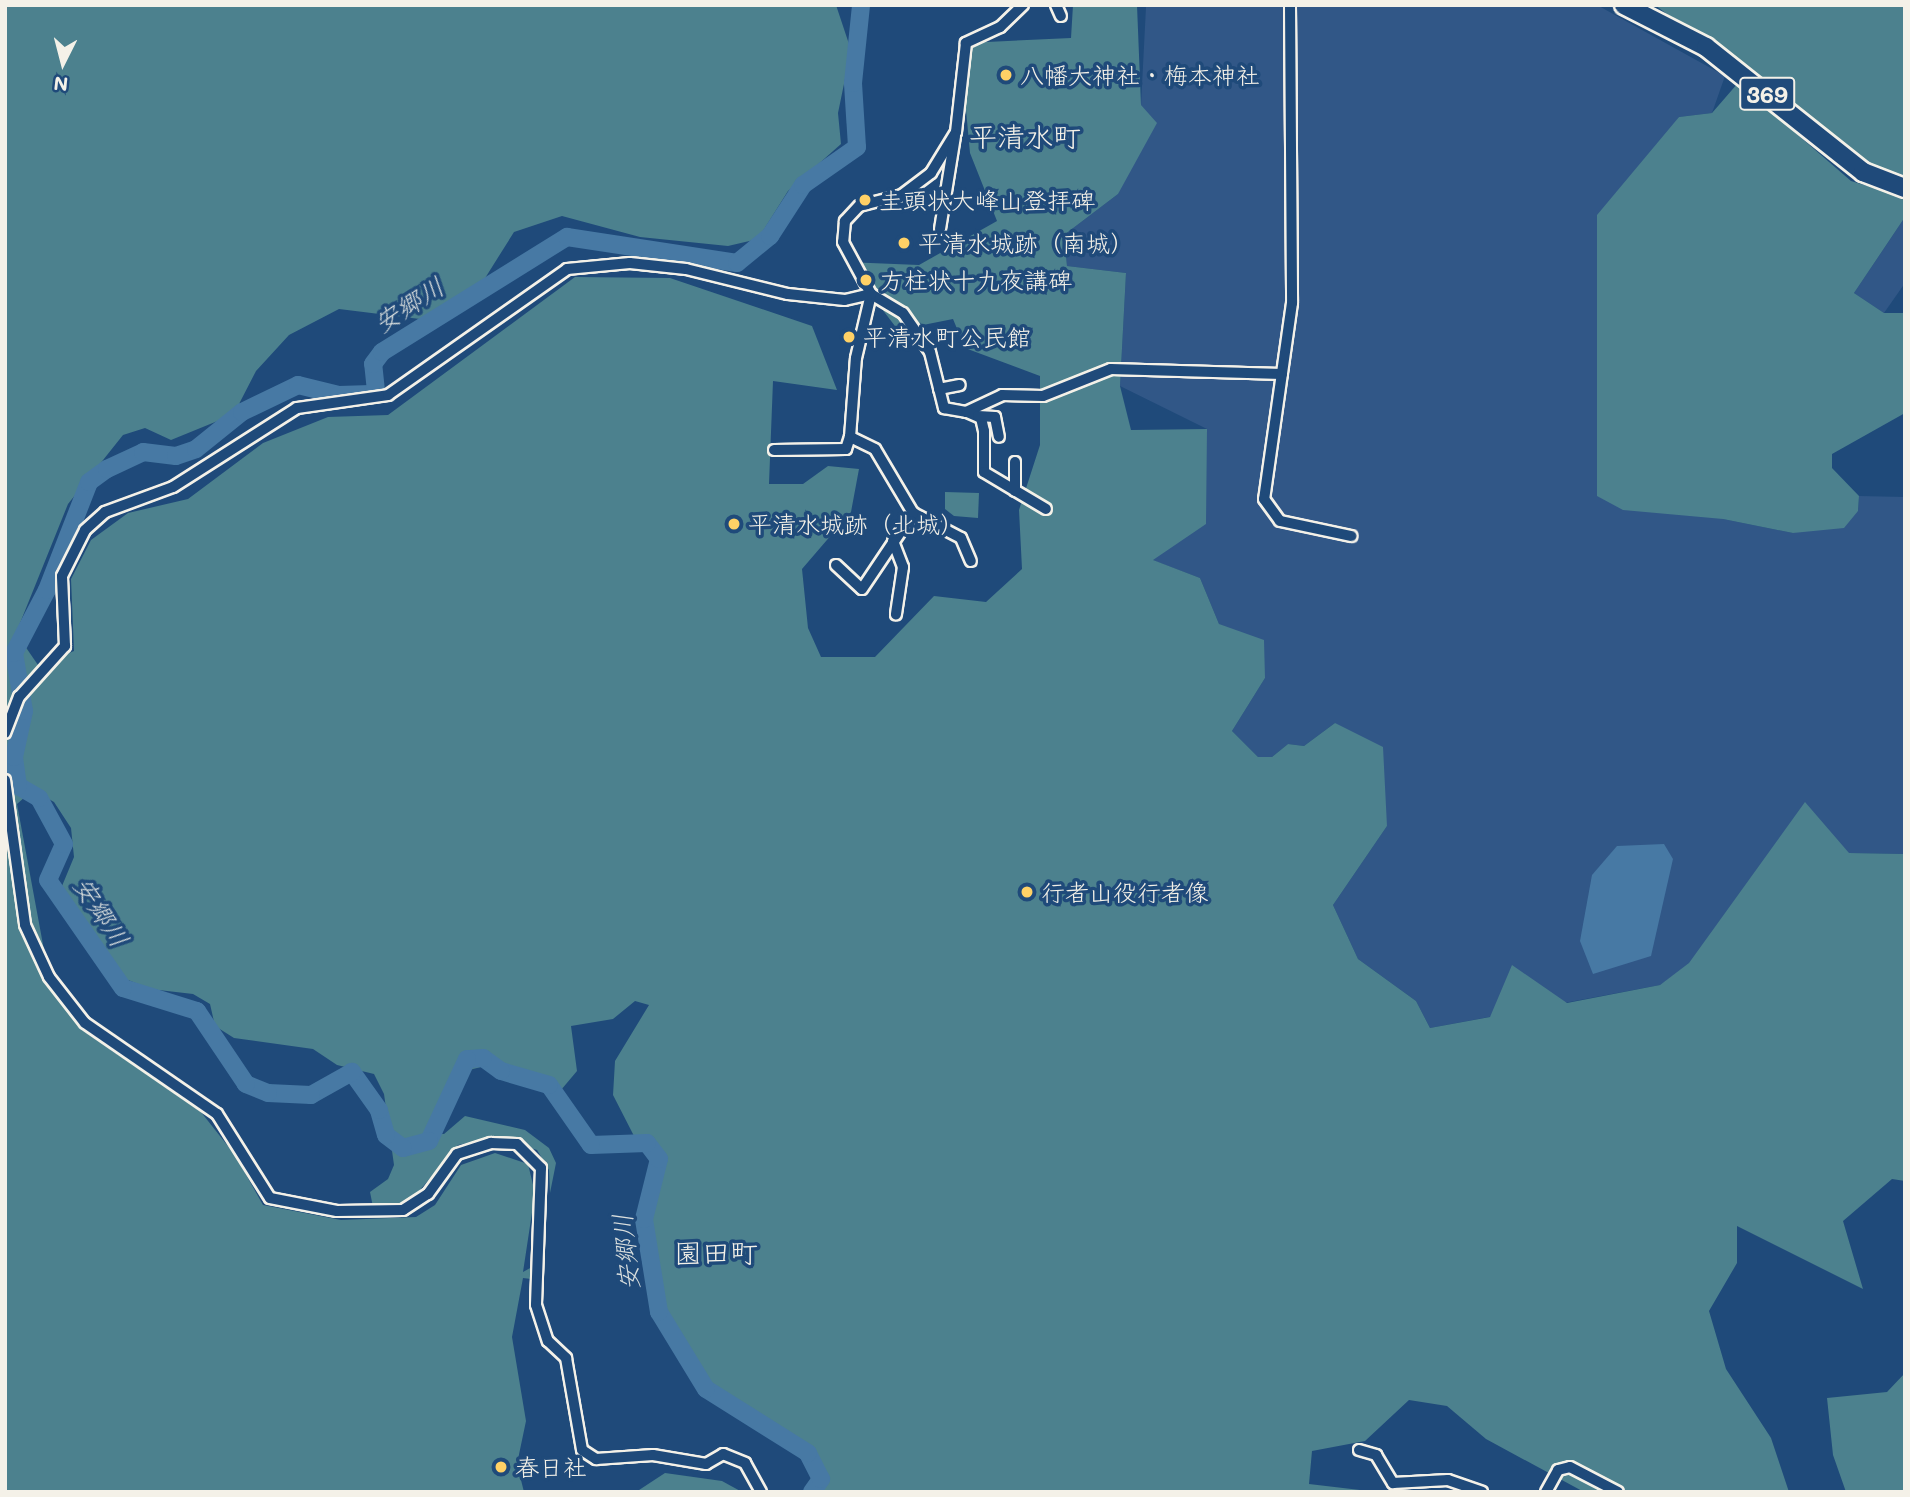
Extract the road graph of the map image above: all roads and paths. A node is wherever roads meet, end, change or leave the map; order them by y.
1 (1023, 5) edge
2 (1056, 5) edge
3 (1290, 5) edge
4 (1624, 5) edge
5 (1061, 16) dead end
6 (956, 132) junction
7 (1905, 188) edge
8 (940, 229) dead end
9 (871, 294) junction
10 (1282, 374) junction
11 (960, 386) dead end
12 (939, 389) junction
13 (966, 412) junction
14 (978, 416) junction
15 (999, 437) dead end
16 (849, 438) junction
17 (774, 450) dead end
18 (1015, 462) dead end
19 (1015, 491) junction
20 (1046, 509) dead end
21 (913, 513) junction
22 (1351, 536) dead end
23 (893, 541) junction
24 (971, 561) dead end
25 (836, 565) dead end
26 (896, 614) dead end
27 (5, 733) edge
28 (5, 780) edge
29 (1359, 1450) dead end
30 (761, 1492) edge
31 (1482, 1492) edge
32 (1546, 1492) edge
33 (1618, 1492) edge

1 - 6 street
2 - 5 street
3 - 10 street
4 - 7 highway, 369
6 - 8 street
6 - 9 street
9 - 12 street
9 - 16 street
9 - 27 street
10 - 13 street
10 - 22 street
11 - 12 street
12 - 13 street
13 - 14 street
14 - 15 street
14 - 19 street
16 - 17 street
16 - 21 street
18 - 19 street
19 - 20 street
21 - 23 street
21 - 24 street
23 - 25 street
23 - 26 street
28 - 30 street
29 - 31 street
32 - 33 street

